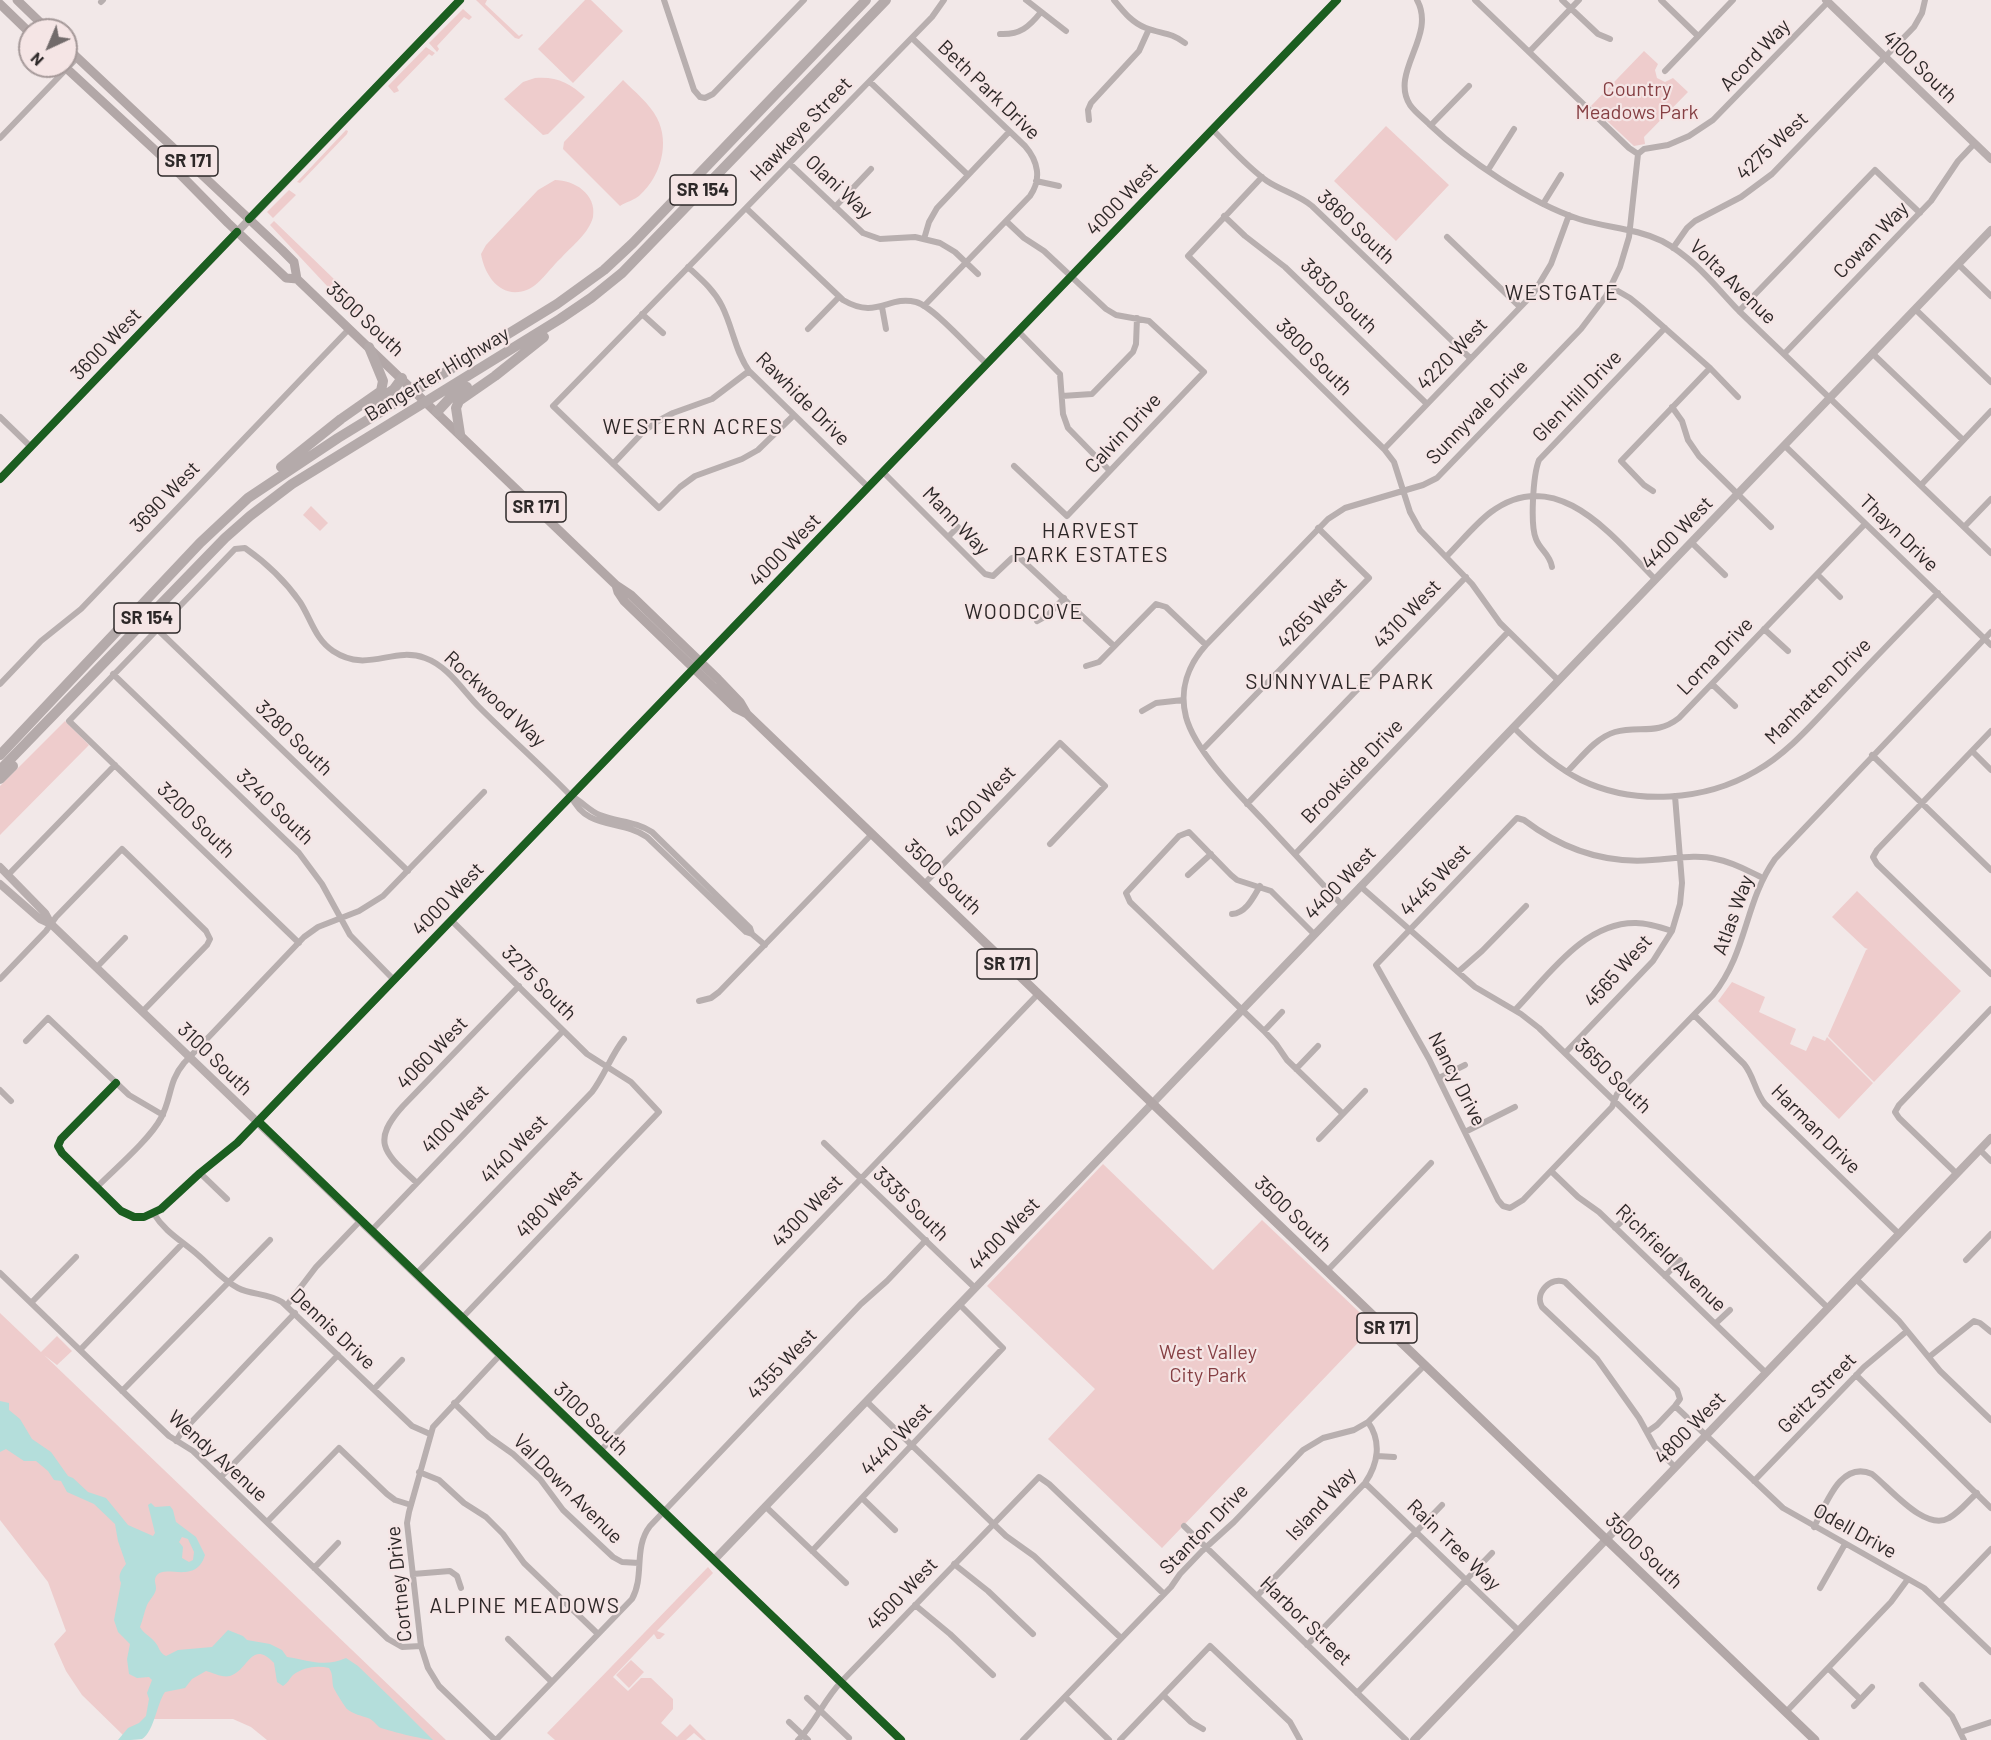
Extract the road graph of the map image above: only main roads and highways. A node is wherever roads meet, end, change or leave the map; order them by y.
1 (17, 0) edge
2 (866, 0) edge
3 (886, 0) edge
4 (1827, 1) edge
5 (0, 4) edge
6 (36, 18) edge
7 (18, 21) edge
8 (78, 59) edge
9 (77, 78) edge
10 (1991, 159) edge
11 (629, 266) junction
12 (297, 279) junction
13 (574, 293) junction
14 (369, 347) junction
15 (500, 356) junction
16 (402, 378) junction
17 (416, 391) junction
18 (426, 401) junction
19 (437, 412) junction
20 (460, 434) junction
21 (338, 438) junction
22 (271, 481) junction
23 (267, 501) junction
24 (127, 620) junction
25 (68, 699) junction
26 (25, 728) junction
27 (0, 745) edge
28 (0, 755) edge
29 (0, 770) edge
30 (0, 779) edge
31 (0, 867) edge
32 (0, 884) edge
33 (51, 924) junction
34 (1991, 1138) edge
35 (1607, 1540) junction
36 (901, 1740) edge
37 (1414, 1740) edge
38 (1815, 1740) edge

1 - 6 main road
2 - 13 highway, Bangerter Highway / SR 154
3 - 11 highway, Bangerter Highway / SR 154
4 - 10 main road, 4100 South
5 - 7 main road
8 - 12 main road, 3500 South / SR 171
9 - 12 main road, 3500 South / SR 171
11 - 15 highway, Bangerter Highway / SR 154
11 - 20 highway
12 - 14 main road, 3500 South / SR 171
13 - 15 highway
13 - 17 highway, Bangerter Highway / SR 154
14 - 16 main road, 3500 South / SR 171
14 - 22 highway
15 - 18 highway, Bangerter Highway / SR 154
15 - 19 highway
16 - 17 main road, 3500 South / SR 171
16 - 21 highway
17 - 18 main road, 3500 South / SR 171
17 - 21 highway, Bangerter Highway / SR 154
18 - 19 main road, 3500 South / SR 171
18 - 23 highway, Bangerter Highway / SR 154
19 - 20 main road, 3500 South / SR 171
20 - 35 main road, 3500 South / SR 171
21 - 22 highway, Bangerter Highway / SR 154
21 - 23 highway
22 - 24 highway, Bangerter Highway / SR 154
23 - 25 highway, Bangerter Highway / SR 154
24 - 25 highway
24 - 26 highway, Bangerter Highway / SR 154
25 - 29 highway, Bangerter Highway / SR 154
25 - 30 highway
26 - 27 highway
26 - 28 highway, Bangerter Highway / SR 154
31 - 33 main road, 3100 South
32 - 33 main road, 3100 South
33 - 36 main road, 3100 South
34 - 35 main road, 4800 West
35 - 37 main road, 4800 West
35 - 38 main road, 3500 South / SR 171

